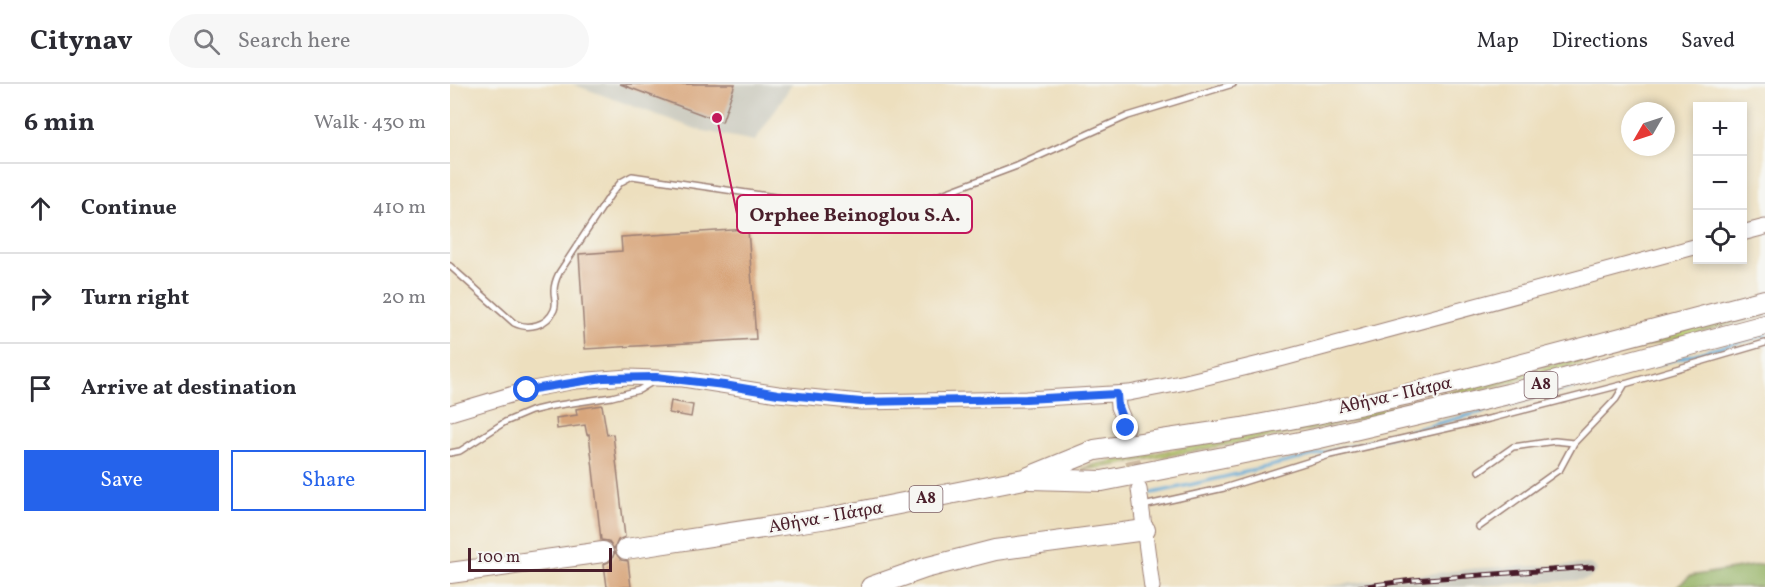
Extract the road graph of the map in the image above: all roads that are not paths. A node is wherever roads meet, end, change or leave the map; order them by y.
1 (1233, 84) edge
2 (1765, 227) edge
3 (1747, 232) edge
4 (1693, 247) edge
5 (450, 266) edge
6 (1765, 300) edge
7 (1765, 325) edge
8 (1765, 344) edge
9 (656, 377) junction
10 (1625, 384) junction
11 (450, 413) edge
12 (1574, 443) junction
13 (450, 453) edge
14 (1479, 471) dead end
15 (1024, 479) junction
16 (1139, 489) tunnel mouth
17 (1142, 506) junction
18 (1479, 527) dead end
19 (1145, 530) junction
20 (626, 549) dead end
21 (603, 552) dead end
22 (450, 573) edge
23 (871, 587) edge
24 (1152, 587) edge

1 - 5 lane
2 - 3 street
4 - 9 street
6 - 15 highway, Αθήνα - Πάτρα / Α8
7 - 15 highway, Αθήνα - Πάτρα / Α8
8 - 10 lane
9 - 11 street
9 - 13 lane
10 - 12 lane
10 - 17 lane
12 - 14 lane
12 - 18 lane
15 - 20 highway, Αθήνα - Πάτρα / Α8
16 - 17 street
17 - 19 street
19 - 23 highway
19 - 24 street
21 - 22 highway

